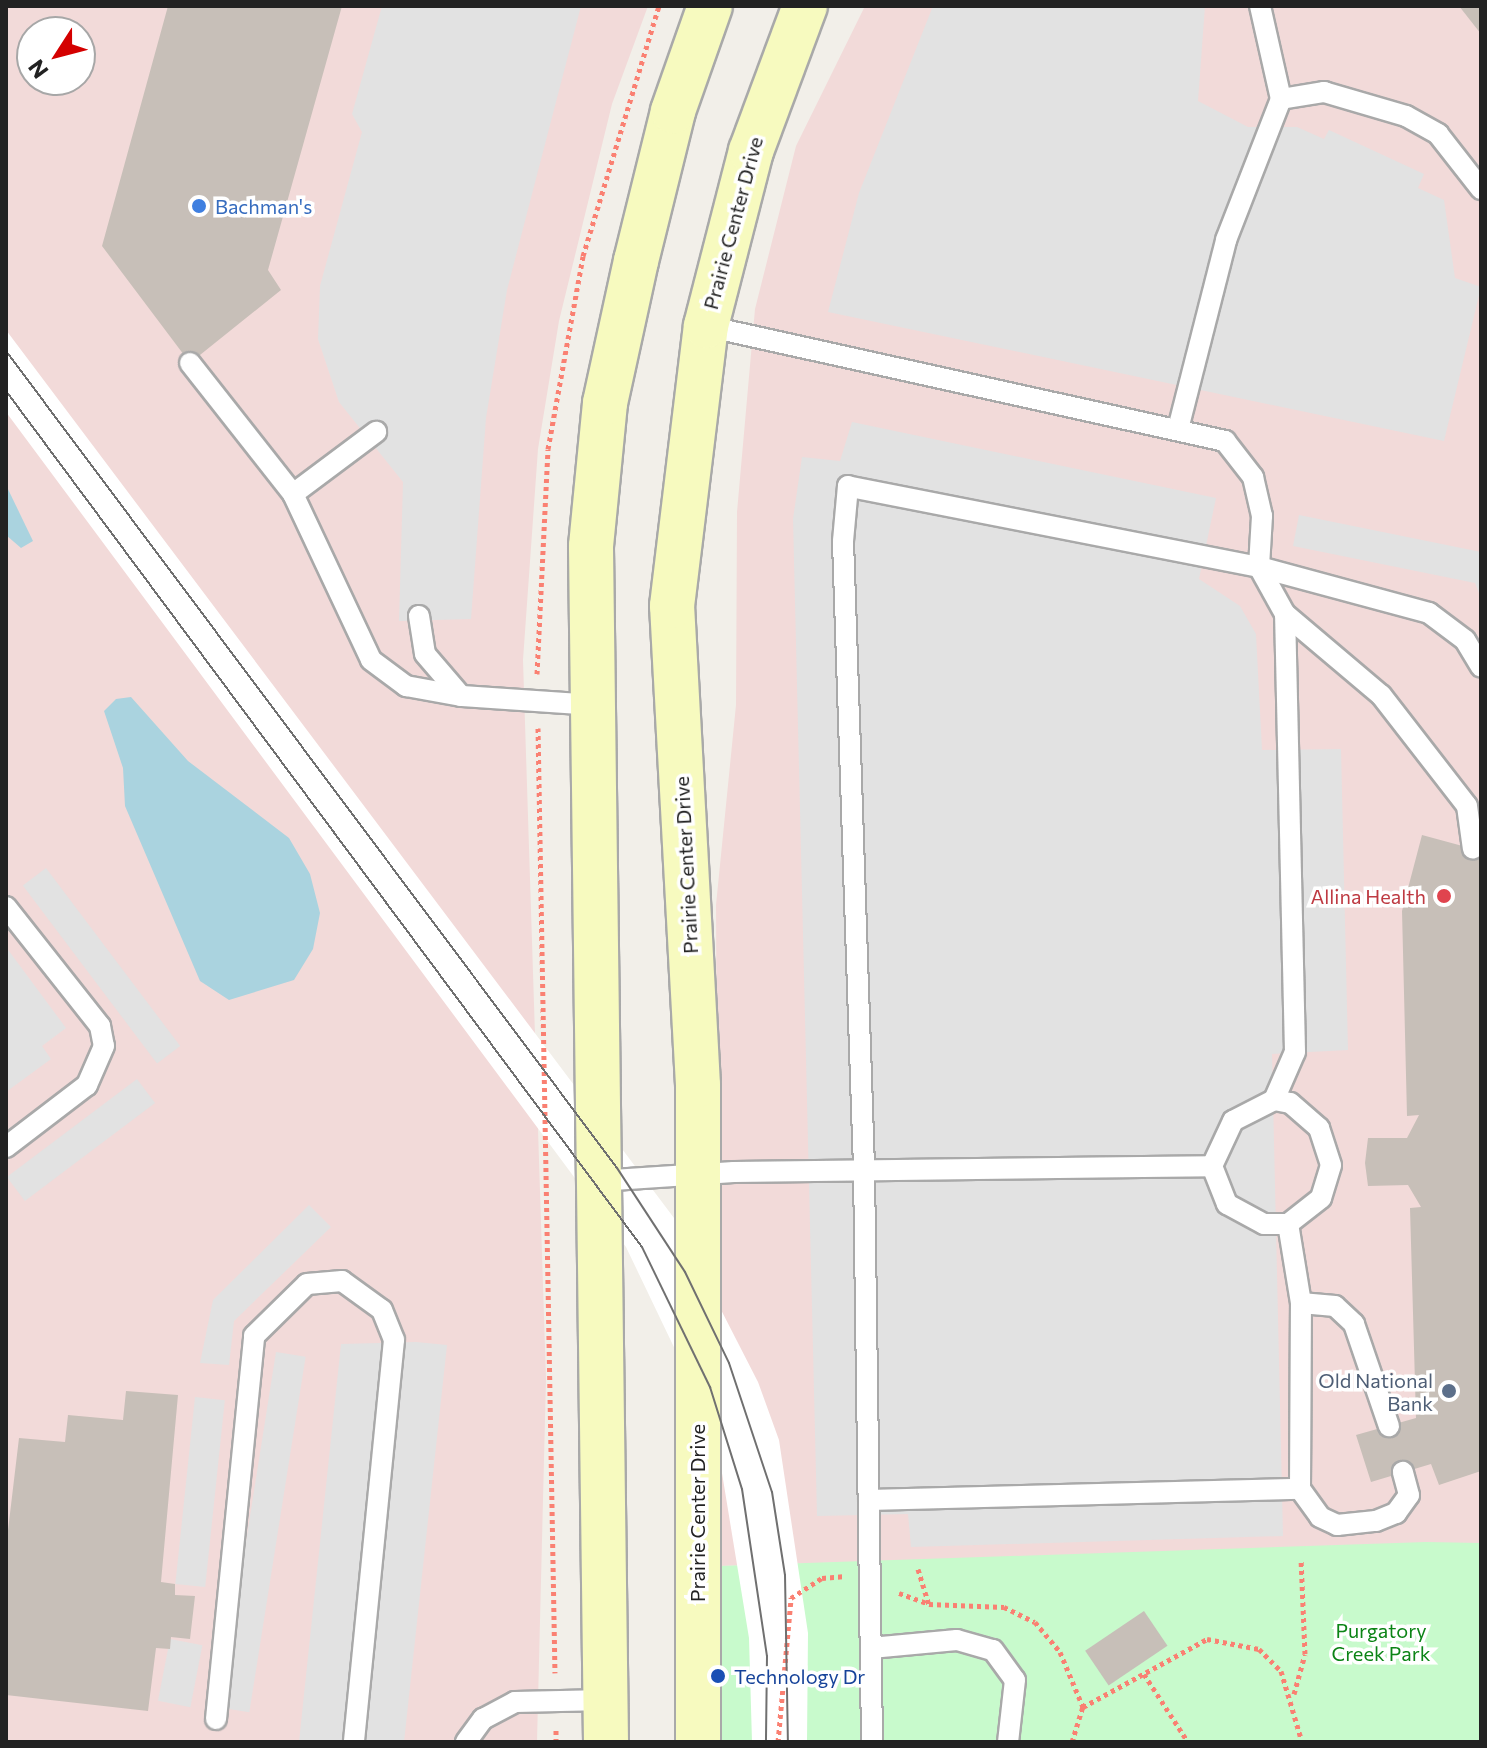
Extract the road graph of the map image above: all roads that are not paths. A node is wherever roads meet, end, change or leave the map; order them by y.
1 (710, 6) edge
2 (805, 6) edge
3 (1260, 6) edge
4 (1281, 99) junction
5 (1481, 189) edge
6 (706, 326) junction
7 (190, 363) dead end
8 (1179, 425) junction
9 (376, 432) dead end
10 (293, 494) junction
11 (1259, 567) junction
12 (1285, 614) junction
13 (419, 616) dead end
14 (1481, 667) edge
15 (461, 696) junction
16 (592, 705) junction
17 (1473, 849) dead end
18 (6, 907) edge
19 (1274, 1100) junction
20 (6, 1147) edge
21 (1212, 1166) junction
22 (864, 1169) junction
23 (695, 1179) junction
24 (598, 1181) junction
25 (1288, 1224) junction
26 (1301, 1303) junction
27 (1389, 1426) dead end
28 (1403, 1472) dead end
29 (1300, 1489) junction
30 (869, 1500) junction
31 (871, 1648) junction
32 (216, 1719) dead end
33 (606, 1721) edge
34 (354, 1742) edge
35 (466, 1742) edge
36 (698, 1742) edge
37 (872, 1742) edge
38 (1008, 1742) edge

1 - 16 main road
2 - 6 main road, Prairie Center Drive
3 - 4 lane
4 - 5 lane
4 - 8 lane
6 - 8 lane
6 - 23 main road, Prairie Center Drive
7 - 10 lane
8 - 11 lane
9 - 10 lane
10 - 15 lane
11 - 12 lane
11 - 14 lane
11 - 22 lane
12 - 17 lane
12 - 19 lane
13 - 15 lane
15 - 16 lane
16 - 24 main road
18 - 20 lane
19 - 21 lane
19 - 25 lane
21 - 22 lane
21 - 25 lane
22 - 23 lane
22 - 30 lane
23 - 24 lane
23 - 36 main road, Prairie Center Drive
24 - 33 main road
25 - 26 lane
26 - 27 lane
26 - 29 lane
28 - 29 lane
29 - 30 lane
30 - 31 lane
31 - 37 lane
31 - 38 lane
32 - 34 lane
33 - 35 lane

